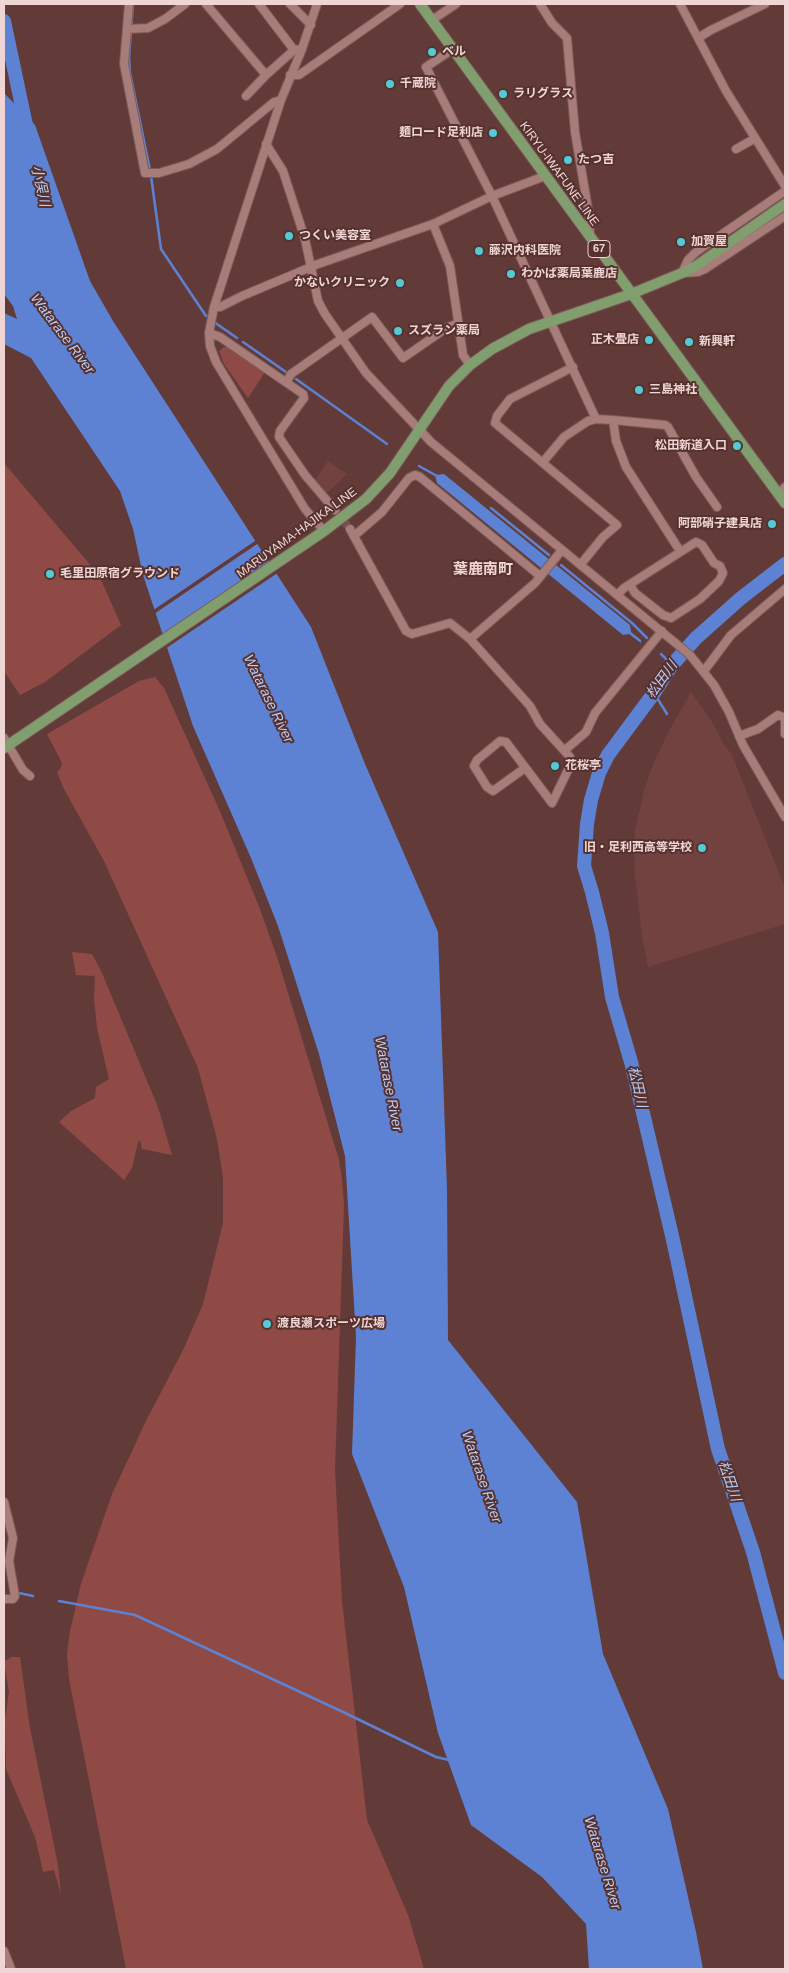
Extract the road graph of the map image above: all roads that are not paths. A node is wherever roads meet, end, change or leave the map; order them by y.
1 (129, 4) edge
2 (185, 4) edge
3 (206, 4) edge
4 (259, 4) edge
5 (290, 4) edge
6 (317, 4) edge
7 (400, 4) edge
8 (420, 4) edge
9 (456, 4) edge
10 (540, 4) edge
11 (680, 4) edge
12 (766, 4) edge
13 (432, 20) junction
14 (311, 25) junction
15 (130, 29) junction
16 (698, 38) junction
17 (298, 49) junction
18 (452, 49) junction
19 (266, 75) junction
20 (290, 75) junction
21 (246, 96) dead end
22 (281, 100) junction
23 (754, 139) junction
24 (266, 144) junction
25 (736, 149) dead end
26 (545, 176) junction
27 (785, 186) edge
28 (785, 190) edge
29 (492, 196) junction
30 (785, 204) edge
31 (785, 216) edge
32 (432, 224) junction
33 (590, 237) junction
34 (312, 267) junction
35 (682, 273) junction
36 (631, 294) junction
37 (214, 307) junction
38 (551, 322) junction
39 (457, 324) junction
40 (208, 333) junction
41 (342, 339) junction
42 (470, 365) junction
43 (573, 367) junction
44 (287, 382) junction
45 (596, 419) junction
46 (613, 420) junction
47 (419, 430) junction
48 (543, 462) junction
49 (782, 490) edge
50 (785, 503) edge
51 (717, 507) dead end
52 (336, 510) tunnel mouth
53 (320, 534) junction
54 (562, 550) junction
55 (680, 551) junction
56 (581, 564) junction
57 (542, 574) junction
58 (630, 585) junction
59 (785, 589) edge
60 (617, 595) junction
61 (662, 631) junction
62 (470, 639) junction
63 (702, 670) junction
64 (785, 734) edge
65 (739, 736) junction
66 (5, 744) edge
67 (565, 750) junction
68 (525, 768) junction
69 (30, 776) dead end
70 (785, 817) edge
71 (4, 1502) edge
72 (4, 1598) edge
73 (4, 1951) edge
74 (11, 1969) edge

1 - 15 street
2 - 15 street
3 - 19 street
4 - 17 street
5 - 14 street
6 - 14 street
7 - 20 street
8 - 13 main road, KIRYU-IWAFUNE LINE / 67
9 - 13 street
10 - 33 street
11 - 16 street
12 - 16 street
13 - 18 main road, KIRYU-IWAFUNE LINE / 67
14 - 17 street
15 - 22 street
16 - 23 street
17 - 19 street
17 - 20 street
18 - 26 main road, KIRYU-IWAFUNE LINE / 67
18 - 29 street
19 - 21 street
20 - 22 street
22 - 24 street
23 - 25 street
23 - 27 street
24 - 34 street
24 - 37 street
26 - 29 street
26 - 33 main road, KIRYU-IWAFUNE LINE / 67
28 - 35 street
29 - 32 street
29 - 38 street
30 - 35 main road, MARUYAMA-HAJIKA LINE
31 - 35 street
32 - 34 street
32 - 39 street
33 - 36 main road, KIRYU-IWAFUNE LINE / 67
34 - 37 street
34 - 41 street
35 - 36 main road, MARUYAMA-HAJIKA LINE
36 - 38 main road, MARUYAMA-HAJIKA LINE
36 - 49 main road, KIRYU-IWAFUNE LINE / 67
37 - 40 street
38 - 42 main road, MARUYAMA-HAJIKA LINE
38 - 43 street
39 - 41 street
39 - 42 street
40 - 44 street
40 - 53 street
41 - 44 street
41 - 47 street
42 - 47 main road, MARUYAMA-HAJIKA LINE
43 - 45 street
43 - 48 street
44 - 52 street
45 - 46 street
45 - 48 street
46 - 51 street
46 - 55 street
47 - 53 main road, MARUYAMA-HAJIKA LINE
47 - 54 street
48 - 56 street
49 - 50 main road, KIRYU-IWAFUNE LINE / 67
53 - 66 main road, MARUYAMA-HAJIKA LINE
54 - 56 street
54 - 57 street
55 - 58 street
55 - 58 street
56 - 60 street
57 - 62 street
57 - 62 street
58 - 60 street
59 - 63 street
60 - 61 street
61 - 63 street
61 - 67 street
62 - 67 street
63 - 65 street
64 - 65 street
65 - 70 street
66 - 69 street
67 - 68 street
68 - 68 street
71 - 72 street
73 - 74 street

